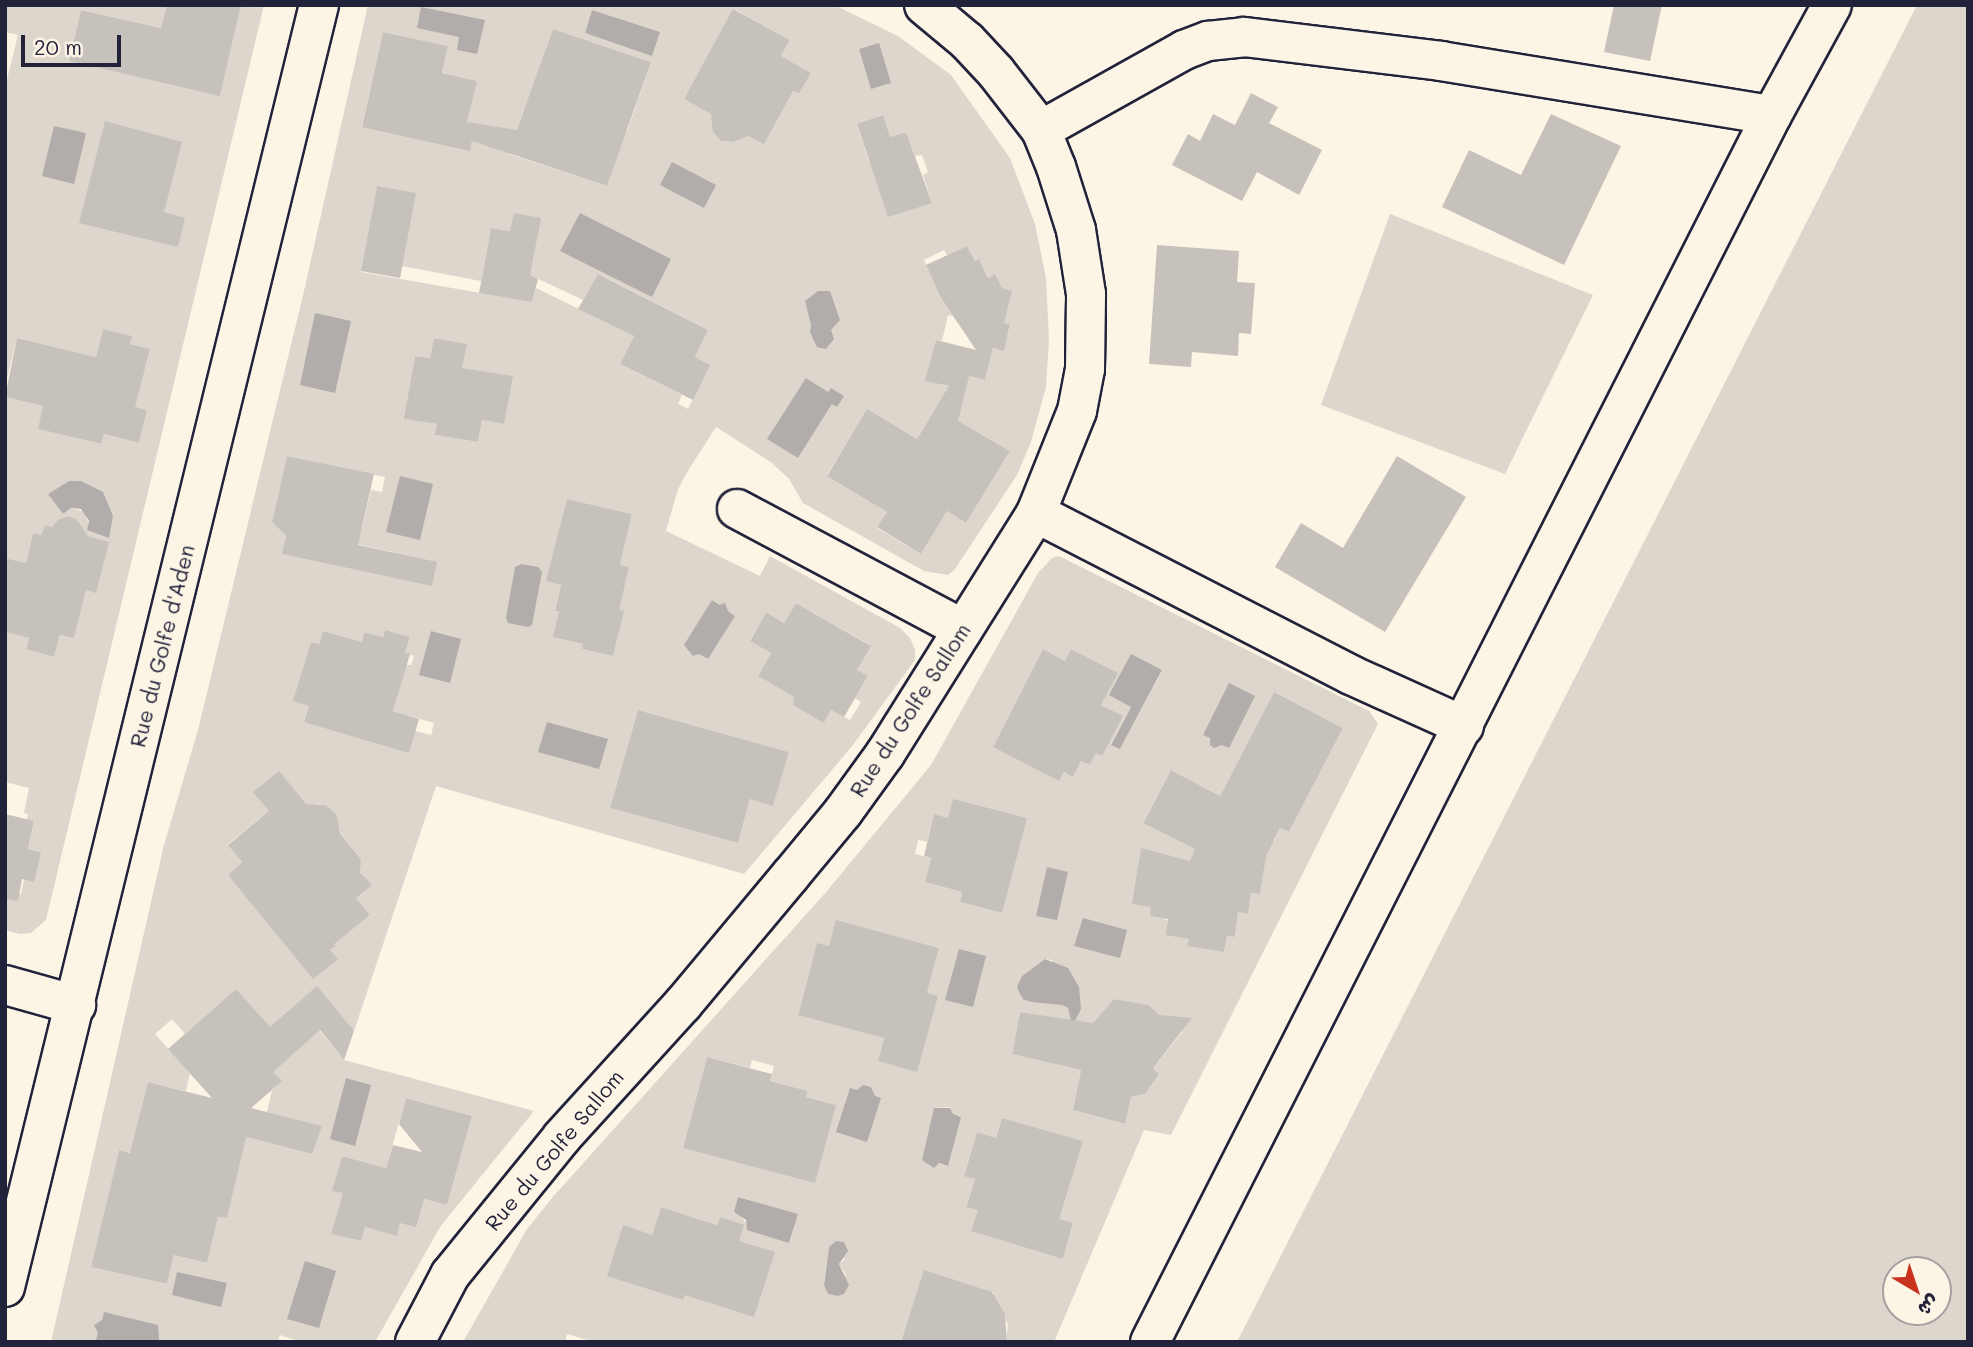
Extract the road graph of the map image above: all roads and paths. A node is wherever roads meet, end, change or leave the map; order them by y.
1 (319, 5) edge
2 (924, 5) edge
3 (1832, 5) edge
4 (1772, 116) junction
5 (1041, 130) junction
6 (737, 509) dead end
7 (1036, 513) junction
8 (963, 629) junction
9 (1464, 726) junction
10 (5, 985) edge
11 (76, 1005) junction
12 (5, 1287) edge
13 (415, 1342) edge
14 (1150, 1342) edge

1 - 11 street, Rue du Golfe d'Aden
2 - 5 street, Rue du Golfe Sallom
3 - 4 street
4 - 5 street
4 - 9 street
5 - 7 street, Rue du Golfe Sallom
6 - 8 street
7 - 8 street, Rue du Golfe Sallom
7 - 9 street
8 - 13 street, Rue du Golfe Sallom
9 - 14 street
10 - 11 street
11 - 12 street, Rue du Golfe d'Aden

